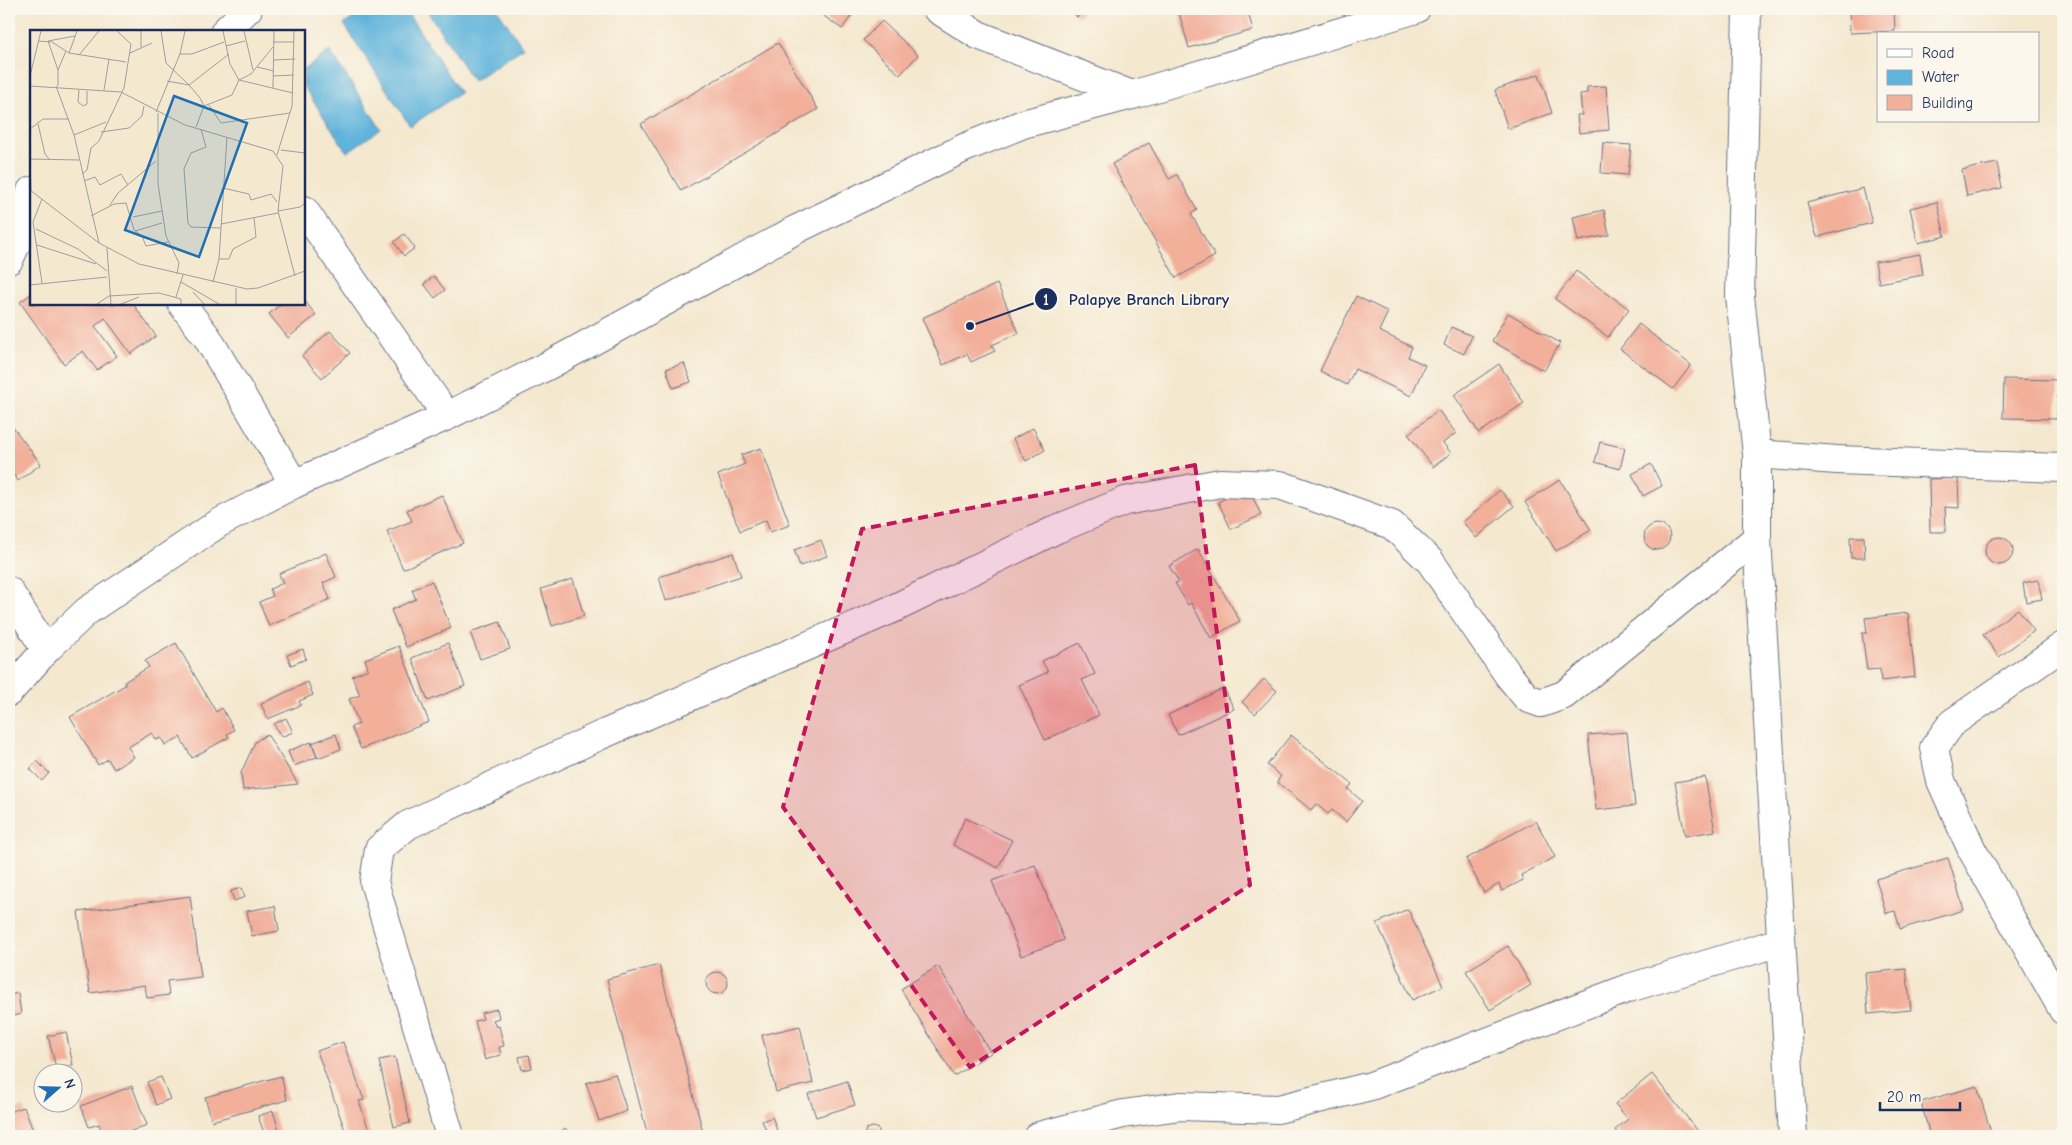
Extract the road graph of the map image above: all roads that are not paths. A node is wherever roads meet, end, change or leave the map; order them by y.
1 (248, 9) edge
2 (937, 9) edge
3 (1416, 9) edge
4 (1748, 9) edge
5 (226, 30) edge
6 (1132, 95) junction
7 (30, 196) edge
8 (305, 211) edge
9 (9, 260) edge
10 (183, 305) edge
11 (447, 416) junction
12 (1757, 454) junction
13 (2063, 468) edge
14 (294, 484) junction
15 (1757, 538) junction
16 (9, 591) edge
17 (2063, 646) edge
18 (46, 650) junction
19 (9, 692) edge
20 (1780, 942) junction
21 (2063, 1010) edge
22 (1054, 1134) edge
23 (450, 1136) edge
24 (1793, 1136) edge

1 - 5 street
2 - 6 street
3 - 6 street
4 - 12 street
6 - 11 street
7 - 9 street
8 - 11 street
10 - 14 street
11 - 14 street
12 - 13 street
12 - 15 street
14 - 18 street
15 - 20 street
15 - 23 street
16 - 18 street
17 - 21 street
18 - 19 street
20 - 22 street
20 - 24 street

